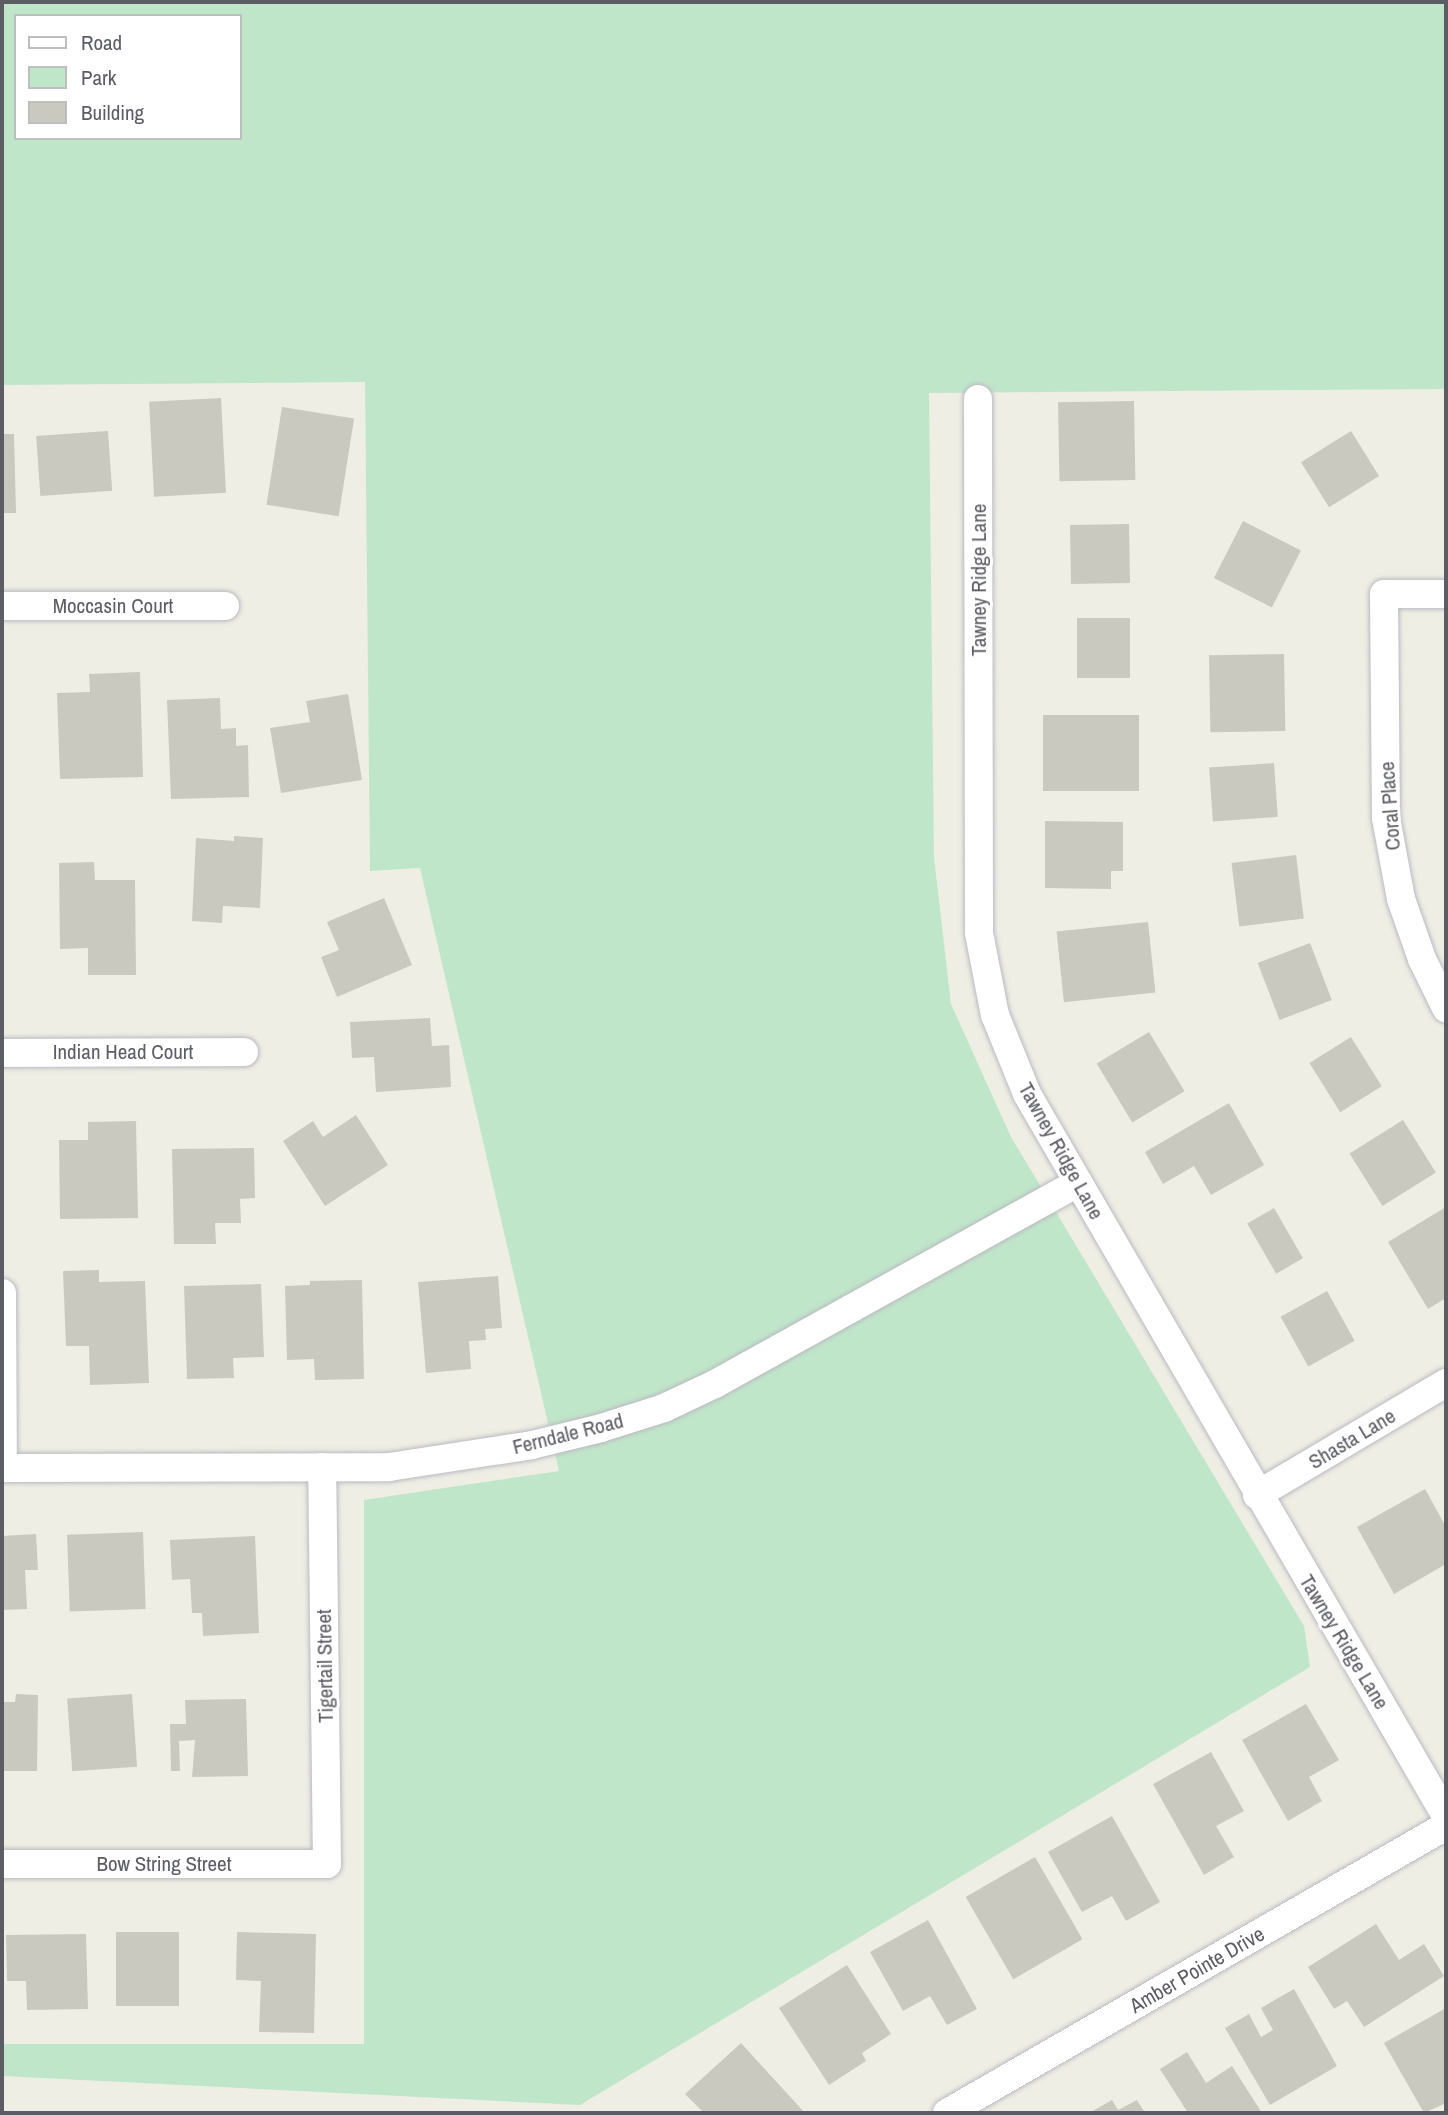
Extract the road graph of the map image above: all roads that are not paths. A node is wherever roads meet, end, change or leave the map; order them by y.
1 (978, 399) dead end
2 (1446, 594) edge
3 (2, 606) edge
4 (225, 606) dead end
5 (1446, 1008) edge
6 (243, 1052) dead end
7 (2, 1053) edge
8 (1077, 1183) junction
9 (2, 1293) edge
10 (1446, 1382) edge
11 (322, 1467) junction
12 (2, 1468) edge
13 (1257, 1495) junction
14 (1446, 1816) edge
15 (1446, 1826) edge
16 (2, 1864) edge
17 (327, 1864) joint
18 (947, 2113) edge

1 - 8 street, Tawney Ridge Lane
2 - 5 street, Coral Place
3 - 4 street, Moccasin Court
6 - 7 street, Indian Head Court
8 - 11 street, Ferndale Road
8 - 13 street, Tawney Ridge Lane
9 - 12 street
10 - 13 street, Shasta Lane
11 - 12 street, Ferndale Road
11 - 17 street, Tigertail Street
13 - 14 street, Tawney Ridge Lane
15 - 18 street, Amber Pointe Drive
16 - 17 street, Bow String Street

